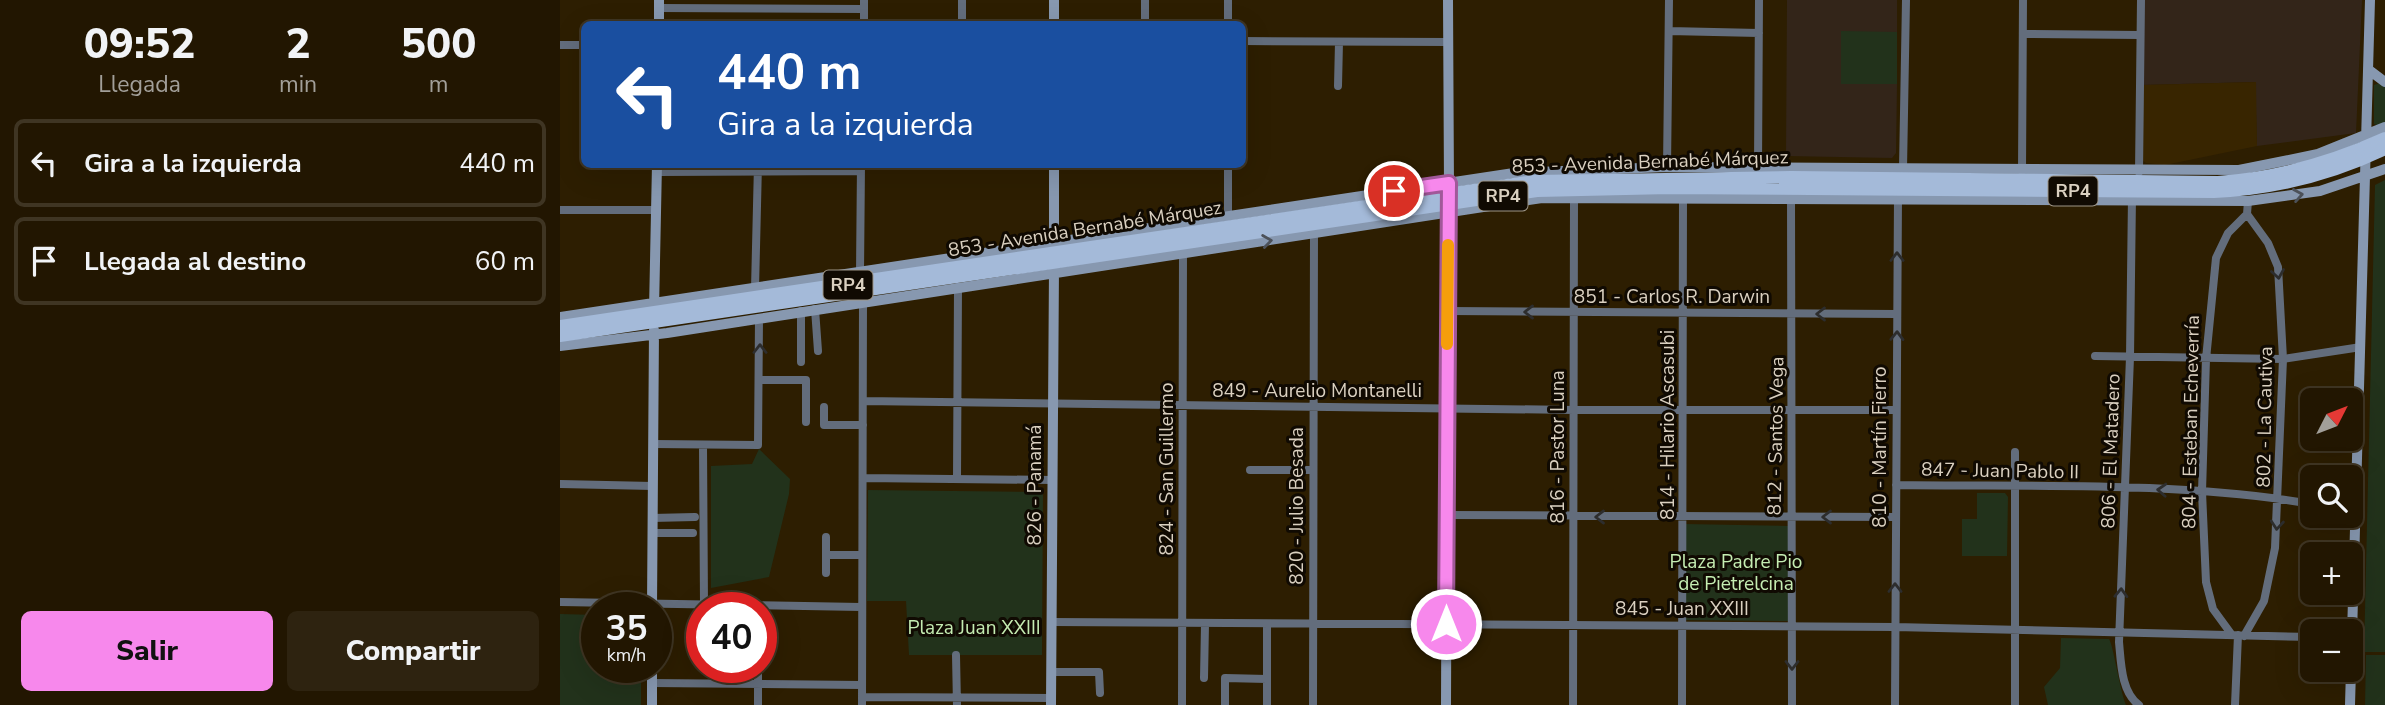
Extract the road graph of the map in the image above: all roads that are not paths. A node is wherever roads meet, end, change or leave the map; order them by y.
1 (962, 0) edge
2 (1054, 0) edge
3 (1145, 0) edge
4 (1228, 0) edge
5 (1448, 0) edge
6 (1669, 0) edge
7 (1759, 0) edge
8 (1906, 0) edge
9 (2023, 0) edge
10 (2141, 0) edge
11 (2370, 0) edge
12 (659, 4) edge
13 (759, 4) edge
14 (864, 4) edge
15 (962, 21) edge
16 (1054, 21) edge
17 (1145, 21) edge
18 (1228, 21) edge
19 (1669, 31) junction
20 (1759, 33) junction
21 (2023, 34) junction
22 (2140, 35) junction
23 (1246, 41) edge
24 (1339, 42) junction
25 (1448, 42) junction
26 (560, 45) edge
27 (581, 45) edge
28 (2368, 70) junction
29 (2385, 82) edge
30 (1338, 86) dead end
31 (2385, 127) edge
32 (2385, 138) edge
33 (2368, 147) junction
34 (2385, 149) edge
35 (1667, 167) junction
36 (1758, 167) junction
37 (657, 168) edge
38 (758, 168) edge
39 (861, 168) edge
40 (1054, 168) edge
41 (1228, 168) edge
42 (1903, 169) junction
43 (1944, 169) junction
44 (2385, 169) edge
45 (1542, 171) junction
46 (2022, 171) junction
47 (2139, 172) junction
48 (2367, 178) junction
49 (1970, 179) junction
50 (1562, 180) junction
51 (1791, 183) junction
52 (1574, 193) junction
53 (1683, 193) junction
54 (1898, 195) junction
55 (1448, 197) junction
56 (2132, 197) junction
57 (2248, 201) junction
58 (560, 210) edge
59 (656, 210) junction
60 (2247, 214) junction
61 (1228, 215) junction
62 (1314, 229) junction
63 (1182, 244) junction
64 (1054, 259) junction
65 (860, 273) junction
66 (795, 282) junction
67 (958, 287) junction
68 (755, 289) junction
69 (815, 290) junction
70 (863, 297) junction
71 (815, 309) junction
72 (801, 311) junction
73 (1448, 312) junction
74 (1575, 313) junction
75 (1684, 313) junction
76 (1793, 313) junction
77 (1897, 314) junction
78 (560, 317) edge
79 (759, 317) junction
80 (654, 320) junction
81 (560, 327) edge
82 (560, 336) edge
83 (560, 346) edge
84 (2361, 348) junction
85 (818, 351) dead end
86 (2095, 356) dead end
87 (2130, 357) junction
88 (2206, 359) junction
89 (2283, 359) junction
90 (802, 362) dead end
91 (760, 380) junction
92 (863, 401) junction
93 (958, 402) junction
94 (1053, 404) junction
95 (1184, 406) junction
96 (824, 407) dead end
97 (1313, 407) junction
98 (1447, 408) junction
99 (1793, 409) junction
100 (1574, 410) junction
101 (1683, 410) junction
102 (1896, 410) junction
103 (806, 422) dead end
104 (863, 425) junction
105 (653, 444) junction
106 (703, 445) junction
107 (2015, 452) dead end
108 (2356, 465) edge
109 (1250, 470) dead end
110 (1313, 470) junction
111 (863, 478) junction
112 (957, 478) junction
113 (1052, 480) junction
114 (560, 484) edge
115 (1896, 485) junction
116 (653, 486) junction
117 (2016, 487) junction
118 (2125, 488) junction
119 (2202, 492) junction
120 (2279, 498) junction
121 (2300, 501) edge
122 (1446, 515) junction
123 (695, 517) dead end
124 (1573, 517) junction
125 (1683, 517) junction
126 (1791, 517) junction
127 (1896, 517) junction
128 (652, 518) junction
129 (2354, 528) edge
130 (652, 533) junction
131 (693, 533) dead end
132 (826, 537) dead end
133 (826, 555) junction
134 (862, 555) junction
135 (826, 573) dead end
136 (652, 592) edge
137 (704, 592) edge
138 (560, 602) edge
139 (581, 603) edge
140 (777, 607) edge
141 (861, 607) junction
142 (2351, 619) edge
143 (1052, 622) junction
144 (1182, 623) junction
145 (1205, 624) junction
146 (1267, 624) junction
147 (1313, 624) junction
148 (1446, 624) junction
149 (1574, 624) junction
150 (1681, 625) junction
151 (1792, 626) junction
152 (1895, 627) junction
153 (2016, 630) junction
154 (2120, 632) junction
155 (2238, 635) junction
156 (2300, 637) edge
157 (957, 654) dead end
158 (1052, 672) junction
159 (1204, 678) dead end
160 (1267, 679) junction
161 (672, 682) edge
162 (2350, 682) edge
163 (652, 683) edge
164 (758, 684) junction
165 (862, 685) junction
166 (1100, 694) dead end
167 (862, 701) edge
168 (957, 701) edge
169 (1051, 701) edge
170 (652, 705) edge
171 (758, 705) edge
172 (1182, 705) edge
173 (1225, 705) edge
174 (1267, 705) edge
175 (1312, 705) edge
176 (1446, 705) edge
177 (1573, 705) edge
178 (1682, 705) edge
179 (1792, 705) edge
180 (1895, 705) edge
181 (2015, 705) edge
182 (2139, 705) edge
183 (2235, 705) edge
184 (2350, 705) edge

1 - 15 street
2 - 16 street
3 - 17 street
4 - 18 street
5 - 25 street
6 - 19 street
7 - 20 street
8 - 42 street
9 - 21 street
10 - 22 street
11 - 28 street
12 - 13 street
13 - 14 street
19 - 20 street
19 - 35 street
20 - 36 street
21 - 22 street
21 - 46 street
22 - 47 street
23 - 24 street
24 - 25 street
24 - 30 street
25 - 55 street
26 - 27 street
28 - 29 street
28 - 33 street
31 - 33 street
32 - 33 main road, RP4
33 - 34 main road, RP4
33 - 47 street, 853 - Avenida Bernabé Márquez
33 - 48 street
33 - 49 main road, 853 - Avenida Bernabé Márquez / RP4
33 - 56 main road, 853 - Avenida Bernabé Márquez / RP4
35 - 36 street, 853 - Avenida Bernabé Márquez
35 - 45 street, 853 - Avenida Bernabé Márquez
36 - 51 street, 853 - Avenida Bernabé Márquez
37 - 59 street
38 - 68 street
39 - 65 street
40 - 64 street, 826 - Panamá
41 - 61 street
42 - 43 street, 853 - Avenida Bernabé Márquez
42 - 51 street, 853 - Avenida Bernabé Márquez
43 - 46 street, 853 - Avenida Bernabé Márquez
43 - 49 main road
44 - 48 street, 853 - Avenida Bernabé Márquez
45 - 50 main road
45 - 55 street, 853 - Avenida Bernabé Márquez
46 - 47 street, 853 - Avenida Bernabé Márquez
57 -> 48 street, 853 - Avenida Bernabé Márquez
48 - 84 street
49 - 51 main road, 853 - Avenida Bernabé Márquez / RP4
50 - 51 main road, 853 - Avenida Bernabé Márquez / RP4
50 - 55 main road, 853 - Avenida Bernabé Márquez / RP4
51 - 53 main road, 853 - Avenida Bernabé Márquez / RP4
51 - 54 main road, 853 - Avenida Bernabé Márquez / RP4
51 - 76 street, 812 - Santos Vega
52 - 53 main road, 853 - Avenida Bernabé Márquez / RP4
52 - 55 main road, 853 - Avenida Bernabé Márquez / RP4
52 - 74 street, 816 - Pastor Luna
53 - 75 street, 814 - Hilario Ascasubi
54 - 56 main road, 853 - Avenida Bernabé Márquez / RP4
77 -> 54 street, 810 - Martín Fierro
55 - 61 street, 853 - Avenida Bernabé Márquez
55 - 62 main road, 853 - Avenida Bernabé Márquez / RP4
55 - 63 main road, 853 - Avenida Bernabé Márquez / RP4
55 - 73 street
56 - 57 street, 853 - Avenida Bernabé Márquez
56 - 87 street, 806 - El Matadero
57 - 60 street
58 - 59 street
59 - 80 street
60 - 88 street, 804 - Esteban Echeverría
60 -> 89 street, 802 - La Cautiva
61 - 64 street, 853 - Avenida Bernabé Márquez
63 -> 62 main road, 853 - Avenida Bernabé Márquez / RP4
62 - 97 street, 820 - Julio Besada
63 - 64 main road, 853 - Avenida Bernabé Márquez / RP4
63 - 64 street, 853 - Avenida Bernabé Márquez
63 - 95 street, 824 - San Guillermo
64 - 65 street, 853 - Avenida Bernabé Márquez
64 - 67 street, 853 - Avenida Bernabé Márquez
64 - 69 main road, 853 - Avenida Bernabé Márquez / RP4
64 - 70 main road, 853 - Avenida Bernabé Márquez / RP4
64 - 94 street, 826 - Panamá
65 - 66 street, 853 - Avenida Bernabé Márquez
66 - 68 street, 853 - Avenida Bernabé Márquez
66 - 69 main road
67 - 70 street, 853 - Avenida Bernabé Márquez
67 - 93 street
68 - 80 street, 853 - Avenida Bernabé Márquez
69 - 80 main road, 853 - Avenida Bernabé Márquez / RP4
70 - 71 street, 853 - Avenida Bernabé Márquez
70 - 80 main road, 853 - Avenida Bernabé Márquez / RP4
70 - 92 street
71 - 72 street, 853 - Avenida Bernabé Márquez
71 - 85 street
72 - 79 street, 853 - Avenida Bernabé Márquez
72 - 90 street
74 -> 73 street, 851 - Carlos R. Darwin
73 - 98 street
74 - 75 street, 851 - Carlos R. Darwin
74 - 100 street, 816 - Pastor Luna
75 - 76 street, 851 - Carlos R. Darwin
75 - 101 street, 814 - Hilario Ascasubi
77 -> 76 street, 851 - Carlos R. Darwin
76 - 99 street, 812 - Santos Vega
102 -> 77 street, 810 - Martín Fierro
78 - 80 street, 853 - Avenida Bernabé Márquez
79 - 80 street, 853 - Avenida Bernabé Márquez
91 -> 79 street
80 - 81 main road, 853 - Avenida Bernabé Márquez / RP4
80 - 82 main road, 853 - Avenida Bernabé Márquez / RP4
80 - 83 street, 853 - Avenida Bernabé Márquez
80 - 105 street
84 - 89 street
84 - 108 street
86 - 87 street
87 - 88 street
87 - 118 street, 806 - El Matadero
88 - 89 street
88 - 119 street, 804 - Esteban Echeverría
89 - 120 street, 802 - La Cautiva
91 - 103 street
91 - 106 street
92 - 93 street, 849 - Aurelio Montanelli
92 - 104 street
93 - 94 street, 849 - Aurelio Montanelli
93 - 112 street
94 - 95 street, 849 - Aurelio Montanelli
94 - 113 street, 826 - Panamá
95 - 97 street, 849 - Aurelio Montanelli
95 - 144 street, 824 - San Guillermo
96 - 104 street
97 - 98 street, 849 - Aurelio Montanelli
97 - 110 street, 820 - Julio Besada
98 - 100 street, 849 - Aurelio Montanelli
98 - 122 street
99 - 101 street, 849 - Aurelio Montanelli
99 - 102 street, 849 - Aurelio Montanelli
99 - 126 street, 812 - Santos Vega
100 - 101 street, 849 - Aurelio Montanelli
100 - 124 street, 816 - Pastor Luna
101 - 125 street, 814 - Hilario Ascasubi
102 - 115 street, 810 - Martín Fierro
104 - 111 street
105 - 106 street
105 - 116 street
106 - 137 street
107 - 117 street
109 - 110 street
110 - 147 street, 820 - Julio Besada
111 - 112 street
111 - 134 street
112 - 113 street
113 - 143 street, 826 - Panamá
114 - 116 street
115 - 117 street, 847 - Juan Pablo II
115 - 127 street, 810 - Martín Fierro
116 - 128 street
117 - 118 street, 847 - Juan Pablo II
117 - 153 street
119 -> 118 street, 847 - Juan Pablo II
154 -> 118 street, 806 - El Matadero
119 - 120 street, 847 - Juan Pablo II
119 - 155 street, 804 - Esteban Echeverría
120 - 121 street, 847 - Juan Pablo II
120 -> 155 street, 802 - La Cautiva
122 - 124 street
122 - 148 street
123 - 128 street
125 -> 124 street
124 - 149 street, 816 - Pastor Luna
125 - 126 street
125 - 150 street, 814 - Hilario Ascasubi
127 -> 126 street
126 - 151 street, 812 - Santos Vega
152 -> 127 street, 810 - Martín Fierro
128 - 130 street
129 - 142 street
130 - 131 street
130 - 136 street
132 - 133 street
133 - 134 street
133 - 135 street
134 - 141 street
138 - 139 street
140 - 141 street
141 - 165 street
143 - 144 street, 845 - Juan XXIII
143 - 158 street, 826 - Panamá
144 - 145 street, 845 - Juan XXIII
144 - 172 street, 824 - San Guillermo
145 - 146 street, 845 - Juan XXIII
145 - 159 street
146 - 147 street, 845 - Juan XXIII
146 - 160 street
147 - 148 street, 845 - Juan XXIII
147 - 175 street, 820 - Julio Besada
148 - 149 street, 845 - Juan XXIII
148 - 176 street
149 - 150 street, 845 - Juan XXIII
149 - 177 street, 816 - Pastor Luna
150 - 151 street, 845 - Juan XXIII
150 - 178 street, 814 - Hilario Ascasubi
151 - 152 street, 845 - Juan XXIII
151 -> 179 street, 812 - Santos Vega
152 - 153 street, 845 - Juan XXIII
152 - 180 street, 810 - Martín Fierro
153 - 154 street, 845 - Juan XXIII
153 - 181 street
154 - 155 street, 845 - Juan XXIII
154 - 182 street, 806 - El Matadero
155 - 156 street, 845 - Juan XXIII
155 - 183 street, 802 - La Cautiva
157 - 168 street
158 - 166 street
158 - 169 street, 826 - Panamá
160 - 173 street
160 - 174 street
161 - 164 street
162 - 184 street
163 - 170 street
164 - 165 street
164 - 171 street
165 - 167 street
167 - 168 street
168 - 169 street

